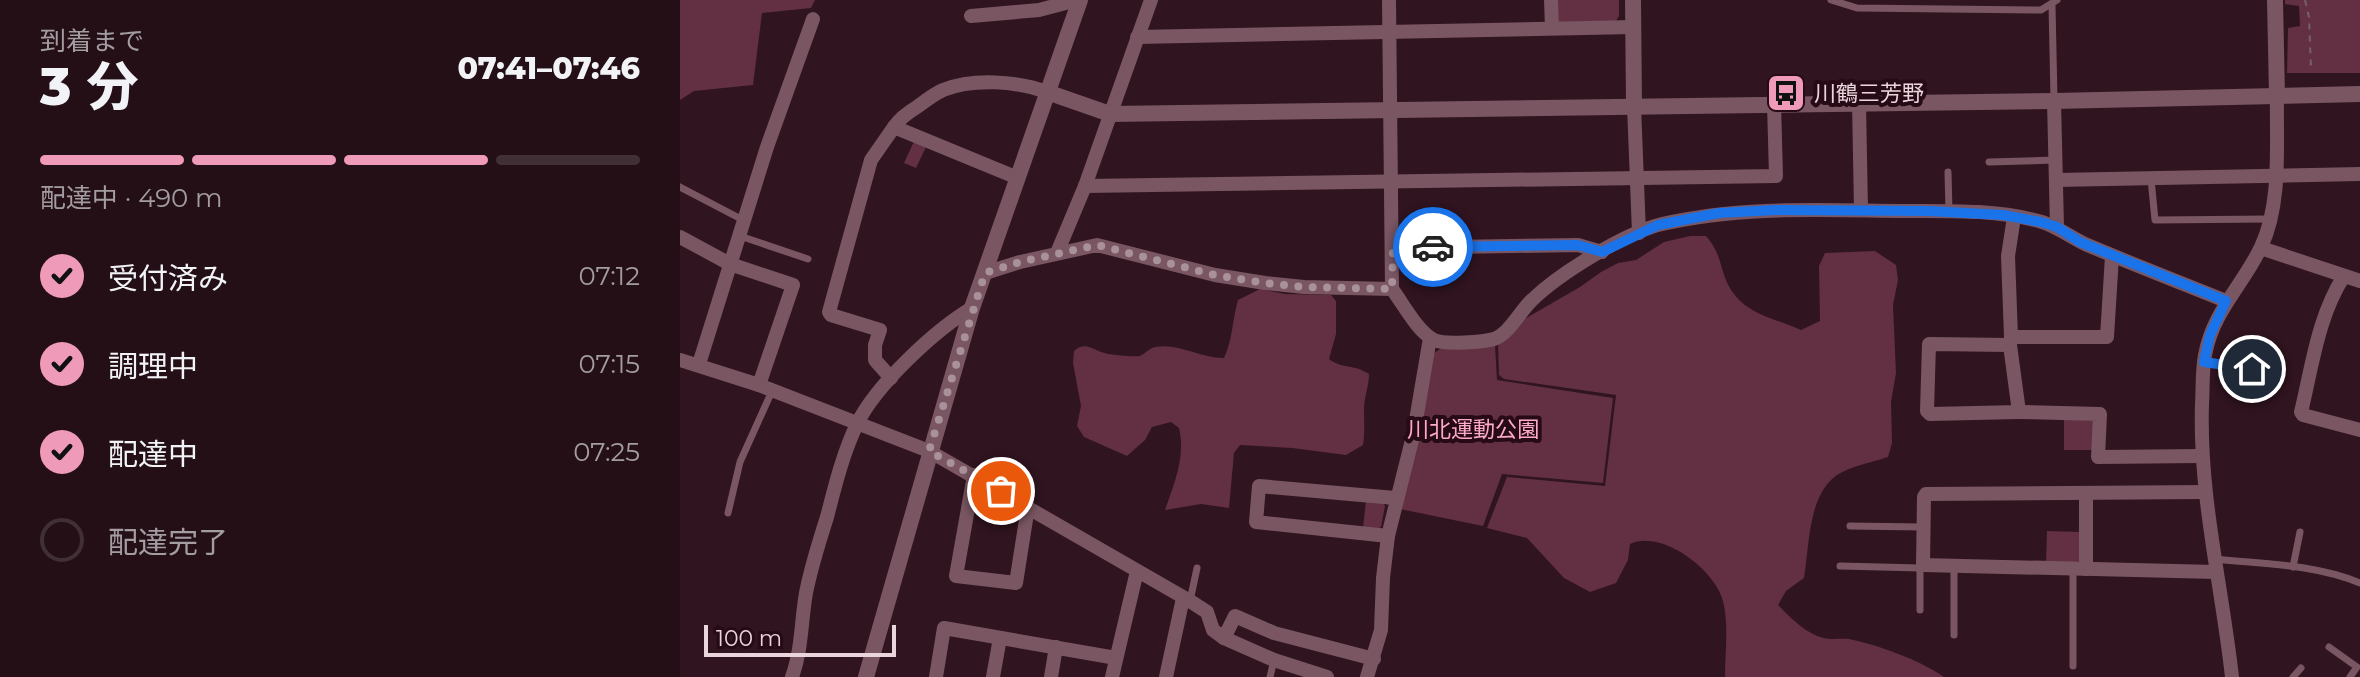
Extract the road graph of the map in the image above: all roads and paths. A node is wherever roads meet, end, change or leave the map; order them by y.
1 (1078, 0) edge
2 (1151, 0) edge
3 (1389, 0) edge
4 (1551, 0) edge
5 (1633, 0) edge
6 (1831, 0) edge
7 (1997, 0) edge
8 (2275, 0) edge
9 (2305, 0) edge
10 (2054, 3) edge
11 (1019, 6) edge
12 (1997, 9) junction
13 (971, 16) dead end
14 (813, 19) dead end
15 (1634, 27) junction
16 (1552, 28) junction
17 (1390, 32) junction
18 (1137, 37) junction
19 (2311, 69) dead end
20 (1047, 92) junction
21 (2360, 94) edge
22 (2277, 96) junction
23 (2054, 101) junction
24 (1859, 103) junction
25 (1774, 104) junction
26 (1634, 106) junction
27 (1390, 112) junction
28 (1110, 114) junction
29 (894, 127) junction
30 (2055, 160) junction
31 (1989, 162) dead end
32 (1948, 172) dead end
33 (2360, 174) edge
34 (2277, 175) junction
35 (1635, 176) junction
36 (2151, 177) junction
37 (1018, 178) junction
38 (1391, 180) junction
39 (2056, 180) junction
40 (1085, 186) junction
41 (680, 187) edge
42 (1861, 210) junction
43 (1949, 212) junction
44 (2014, 217) junction
45 (2269, 219) junction
46 (745, 221) junction
47 (2057, 227) junction
48 (1639, 233) junction
49 (740, 236) junction
50 (680, 237) edge
51 (1393, 248) junction
52 (2261, 248) junction
53 (1602, 252) junction
54 (1057, 253) junction
55 (2112, 256) junction
56 (808, 259) dead end
57 (730, 264) junction
58 (985, 273) junction
59 (2344, 276) junction
60 (2360, 281) edge
61 (1392, 289) junction
62 (2226, 301) junction
63 (972, 308) junction
64 (1430, 338) junction
65 (2010, 341) junction
66 (680, 360) edge
67 (2204, 362) junction
68 (699, 364) junction
69 (2252, 369) dead end
70 (891, 378) junction
71 (765, 388) junction
72 (2019, 412) junction
73 (857, 424) junction
74 (2360, 430) edge
75 (929, 451) junction
76 (2202, 456) junction
77 (974, 475) junction
78 (2205, 492) junction
79 (2086, 493) junction
80 (1395, 498) junction
81 (1028, 507) junction
82 (728, 513) dead end
83 (1850, 526) dead end
84 (1922, 527) junction
85 (2300, 532) dead end
86 (1388, 536) junction
87 (1840, 566) dead end
88 (1922, 566) junction
89 (2215, 566) junction
90 (1954, 567) junction
91 (2293, 567) junction
92 (1197, 568) dead end
93 (2079, 569) junction
94 (1137, 571) junction
95 (2360, 583) edge
96 (1186, 599) junction
97 (1920, 610) dead end
98 (1954, 635) dead end
99 (1000, 638) junction
100 (1224, 638) junction
101 (1056, 647) junction
102 (2329, 647) dead end
103 (1116, 658) junction
104 (1374, 659) junction
105 (1274, 660) junction
106 (2073, 666) dead end
107 (2301, 668) dead end
108 (792, 677) edge
109 (866, 677) edge
110 (936, 677) edge
111 (993, 677) edge
112 (1051, 677) edge
113 (1112, 677) edge
114 (1166, 677) edge
115 (1270, 677) edge
116 (1327, 677) edge
117 (1367, 677) edge
118 (2232, 677) edge
119 (2293, 677) edge
120 (2350, 677) edge

1 - 11 street
1 - 20 street
2 - 18 street
3 - 17 street
4 - 16 street
5 - 15 street
6 - 12 lane
7 - 12 lane
8 - 22 street
9 - 19 path
10 - 12 lane
10 - 23 lane
11 - 13 street
14 - 46 street
15 - 16 street
15 - 26 street
16 - 17 street
17 - 18 street
17 - 27 street
18 - 28 street
20 - 28 street
20 - 29 street
20 - 37 street
21 - 22 street
22 - 23 street
22 - 34 street
23 - 24 street
23 - 30 street
24 - 25 street
24 - 42 street
25 - 26 street
25 - 35 street
26 - 27 street
26 - 35 street
27 - 28 street
27 - 38 street
28 - 40 street
29 - 37 street
29 - 70 street
30 - 31 lane
30 - 39 street
32 - 43 lane
33 - 34 street
34 - 36 street
34 - 45 street
35 - 38 street
35 - 48 street
36 - 39 street
36 - 45 lane
37 - 58 street
38 - 40 street
38 - 51 street
39 - 47 street
40 - 54 street
41 - 46 lane
42 - 43 street
42 - 48 street
43 - 44 street
44 - 47 street
44 - 65 street
45 - 52 street
46 - 49 street
47 - 55 street
48 - 53 street
49 - 56 lane
49 - 57 street
50 - 57 street
51 - 53 street
51 - 61 street
52 - 59 street
52 - 62 street
53 - 64 street
54 - 58 street
54 - 61 street
55 - 62 street
55 - 65 street
57 - 68 street
57 - 71 street
58 - 63 street
59 - 60 street
59 - 74 street
61 - 64 street
62 - 67 street
63 - 70 street
63 - 75 street
64 - 80 street
65 - 72 street
65 - 72 street
66 - 68 street
67 - 69 lane
67 - 76 street
68 - 71 street
70 - 73 street
71 - 73 street
71 - 82 lane
72 - 76 street
73 - 75 street
73 - 108 street
75 - 77 street
75 - 109 street
76 - 78 street
77 - 81 street
77 - 81 street
78 - 79 street
78 - 89 street
79 - 84 street
79 - 93 street
80 - 86 street
80 - 86 street
81 - 94 street
83 - 84 lane
84 - 88 street
85 - 91 lane
86 - 104 street
87 - 88 lane
88 - 90 street
88 - 97 lane
89 - 91 lane
89 - 93 street
89 - 118 street
90 - 93 street
90 - 98 lane
91 - 95 lane
92 - 96 lane
93 - 106 lane
94 - 96 street
94 - 103 street
96 - 100 street
96 - 114 street
99 - 101 street
99 - 110 street
99 - 111 street
100 - 104 street
100 - 105 street
101 - 103 street
101 - 112 street
102 - 120 lane
103 - 113 street
104 - 117 street
105 - 115 lane
105 - 116 street
107 - 119 lane

